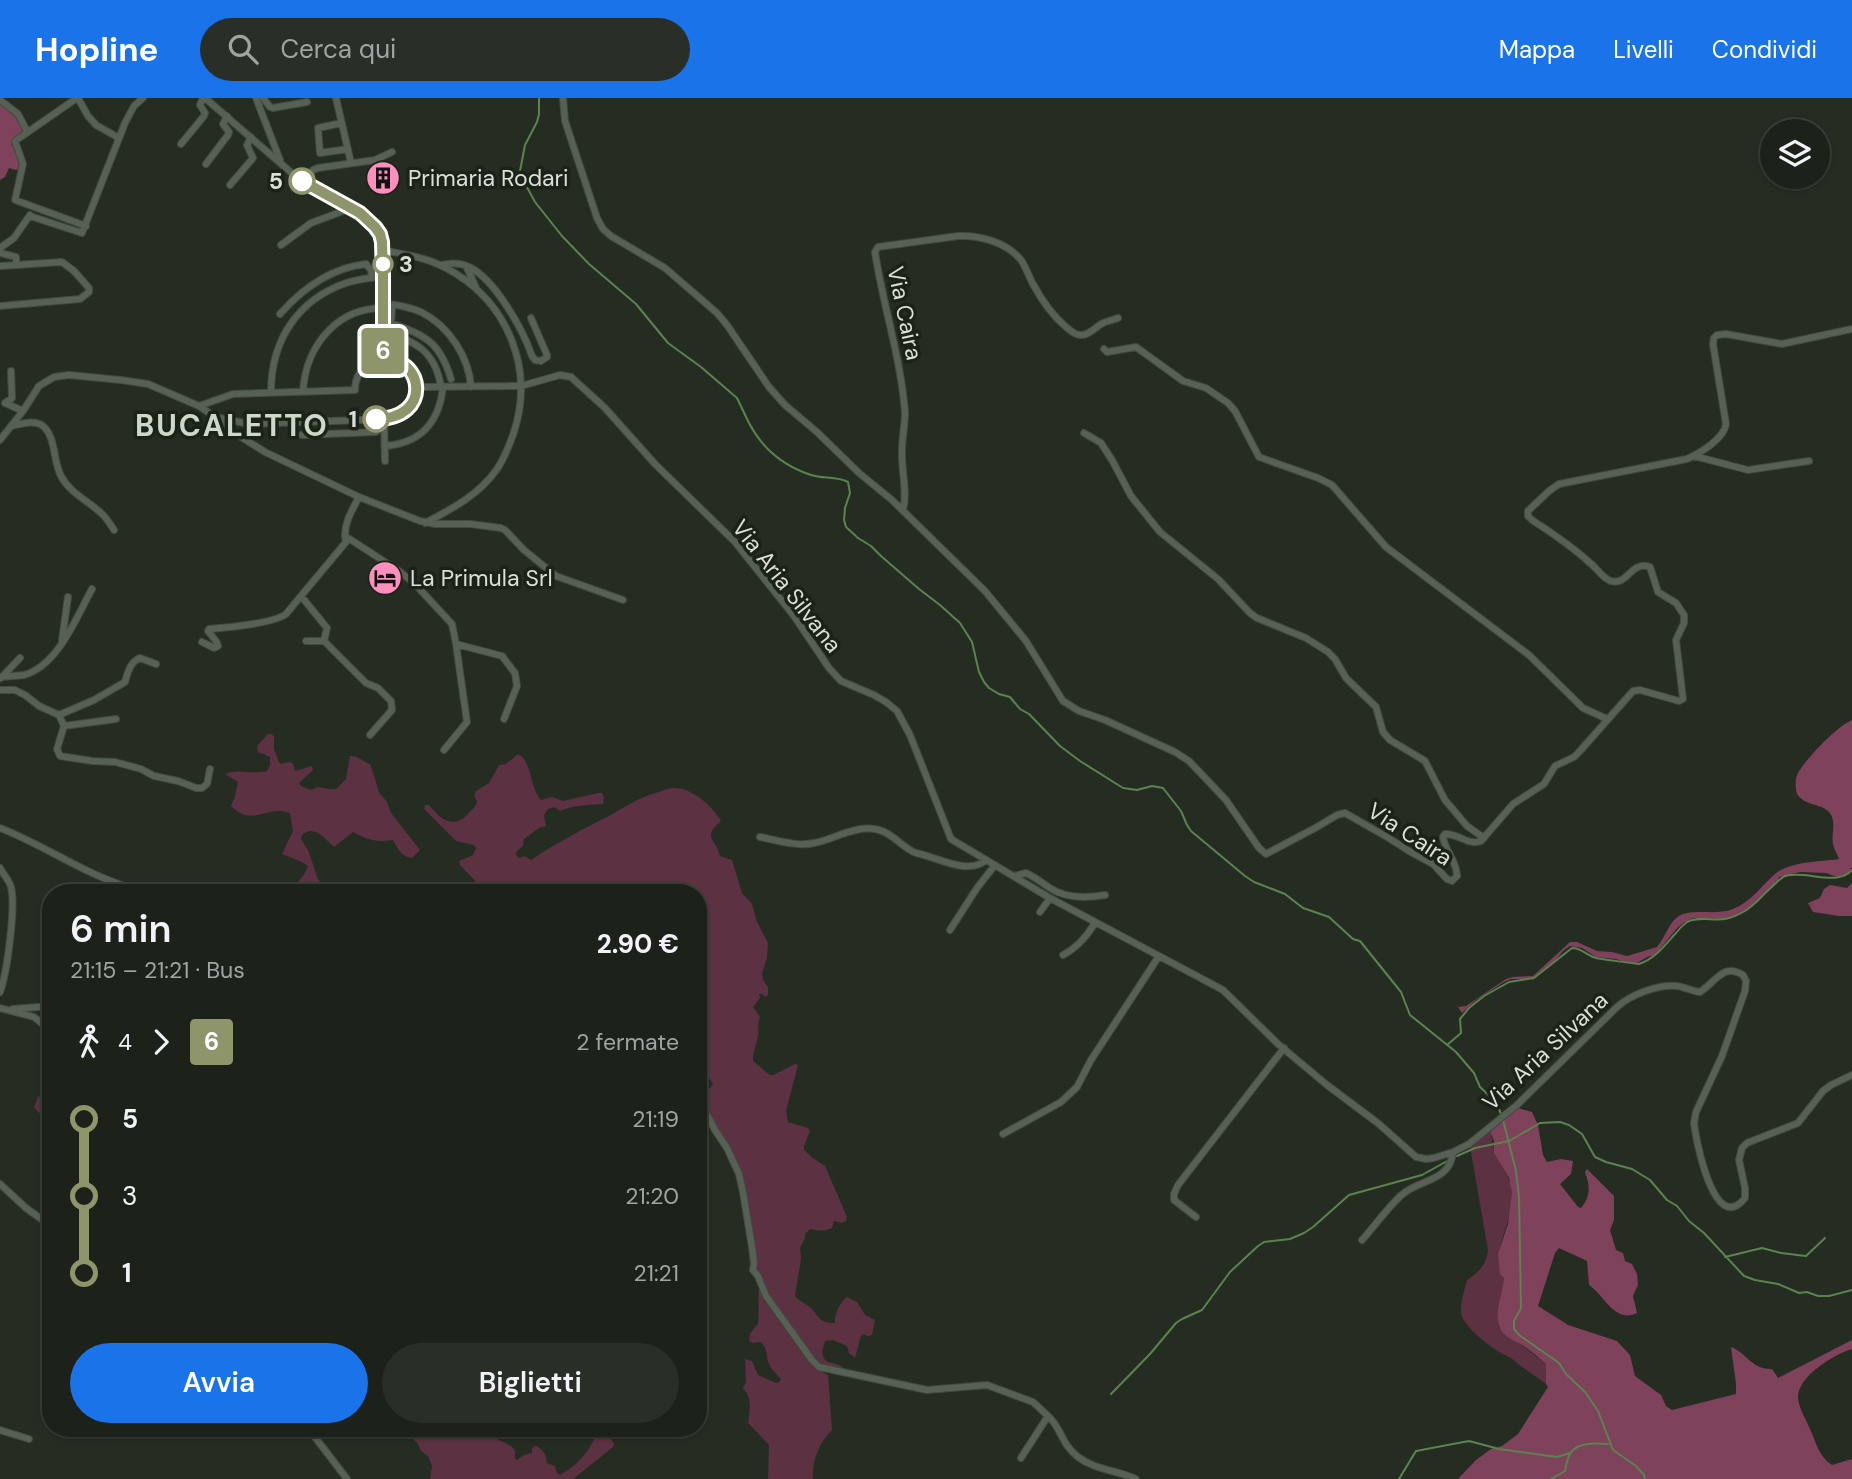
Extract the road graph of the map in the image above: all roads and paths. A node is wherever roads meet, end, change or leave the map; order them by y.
1 (78, 98) edge
2 (143, 98) edge
3 (204, 98) edge
4 (256, 98) edge
5 (263, 98) edge
6 (336, 98) edge
7 (563, 98) edge
8 (0, 100) edge
9 (307, 102) dead end
10 (227, 116) junction
11 (342, 123) junction
12 (27, 131) junction
13 (251, 137) junction
14 (119, 138) junction
15 (181, 144) dead end
16 (348, 149) junction
17 (392, 152) dead end
18 (280, 162) junction
19 (351, 163) junction
20 (206, 164) dead end
21 (306, 183) junction
22 (230, 185) dead end
23 (34, 207) junction
24 (351, 208) junction
25 (30, 216) junction
26 (86, 226) junction
27 (281, 245) dead end
28 (0, 250) edge
29 (382, 250) junction
30 (16, 265) junction
31 (442, 265) junction
32 (0, 266) edge
33 (466, 266) junction
34 (383, 276) junction
35 (372, 278) junction
36 (477, 291) junction
37 (0, 306) edge
38 (383, 306) junction
39 (392, 309) junction
40 (280, 314) dead end
41 (530, 318) dead end
42 (1118, 318) dead end
43 (1852, 329) edge
44 (383, 334) junction
45 (1104, 349) dead end
46 (383, 359) junction
47 (11, 371) dead end
48 (451, 379) dead end
49 (521, 386) junction
50 (416, 387) junction
51 (442, 387) junction
52 (469, 387) junction
53 (303, 391) junction
54 (271, 392) junction
55 (3, 402) edge
56 (199, 406) junction
57 (23, 411) junction
58 (215, 417) junction
59 (382, 419) junction
60 (250, 424) junction
61 (11, 426) junction
62 (233, 432) junction
63 (1084, 432) dead end
64 (302, 435) dead end
65 (0, 440) edge
66 (385, 446) junction
67 (1694, 456) junction
68 (385, 461) dead end
69 (1809, 461) dead end
70 (359, 496) junction
71 (903, 510) junction
72 (425, 523) junction
73 (114, 530) dead end
74 (345, 536) junction
75 (92, 589) dead end
76 (301, 596) junction
77 (68, 597) dead end
78 (623, 600) dead end
79 (306, 641) dead end
80 (324, 641) junction
81 (62, 642) junction
82 (202, 642) dead end
83 (456, 644) junction
84 (20, 658) dead end
85 (156, 664) dead end
86 (1, 678) edge
87 (0, 690) edge
88 (59, 715) junction
89 (116, 719) dead end
90 (503, 719) dead end
91 (1607, 719) junction
92 (64, 726) junction
93 (370, 735) dead end
94 (444, 750) dead end
95 (210, 769) dead end
96 (0, 828) edge
97 (760, 837) dead end
98 (1484, 838) junction
99 (986, 860) junction
100 (995, 865) junction
101 (0, 868) edge
102 (1014, 876) junction
103 (120, 884) edge
104 (1105, 895) dead end
105 (1050, 898) junction
106 (1040, 912) dead end
107 (1095, 923) junction
108 (950, 930) dead end
109 (1063, 955) dead end
110 (1159, 956) junction
111 (0, 992) edge
112 (42, 1007) edge
113 (4, 1009) edge
114 (42, 1024) edge
115 (1284, 1048) junction
116 (1852, 1075) edge
117 (707, 1115) edge
118 (1003, 1134) dead end
119 (1453, 1152) junction
120 (0, 1184) edge
121 (1196, 1217) dead end
122 (42, 1220) edge
123 (1362, 1240) dead end
124 (1048, 1416) junction
125 (0, 1430) edge
126 (315, 1437) edge
127 (29, 1438) dead end
128 (1021, 1458) dead end
129 (347, 1479) edge
130 (1136, 1479) edge

1 - 12 street
1 - 14 street
2 - 14 street
3 - 10 street
3 - 15 street
4 - 18 street
5 - 9 street
6 - 11 street
7 - 71 street, Via Caira
8 - 12 street
10 - 13 street
10 - 20 street
11 - 16 street
11 - 16 street
12 - 23 street
13 - 18 street
13 - 22 street
14 - 26 street
16 - 19 street
17 - 19 street
18 - 21 street
19 - 21 street
21 - 24 street
23 - 25 street
23 - 26 street
24 - 27 street
24 - 29 street
25 - 26 street
25 - 28 street
28 - 30 street
29 - 31 street
29 - 34 street
30 - 32 street
30 - 37 street
31 - 33 street
31 - 36 street
33 - 36 street
33 - 41 street
34 - 35 street
34 - 38 street
35 - 40 street
35 - 54 street
36 - 49 street
38 - 39 street
38 - 44 street
38 - 52 street
38 - 53 street
39 - 48 street
39 - 52 street
42 - 71 street, Via Caira
43 - 67 street, Via Caira
44 - 46 street
44 - 51 street
45 - 91 street
46 - 50 street
46 - 53 street
47 - 55 street
49 - 52 street
49 - 72 street
49 - 99 street, Via Aria Silvana
50 - 51 street
50 - 59 street
51 - 52 street
51 - 66 street
53 - 54 street
54 - 56 street
55 - 57 street
56 - 57 street
56 - 58 street
57 - 61 street
58 - 60 street
58 - 62 street
59 - 60 street
59 - 64 street
59 - 66 street
60 - 62 street
61 - 65 street
61 - 73 street
62 - 70 street
63 - 98 street
66 - 68 street
67 - 69 street, Via Caira
67 - 91 street, Via Caira
70 - 72 street
70 - 74 street
71 - 98 street, Via Caira
72 - 78 street
74 - 76 street
74 - 83 street
75 - 81 street
76 - 80 street
76 - 82 street
77 - 81 street
79 - 80 street
80 - 93 street
81 - 86 street
83 - 90 street
83 - 94 street
84 - 86 street
85 - 88 street
87 - 88 street
88 - 92 street
89 - 92 street
91 - 98 street, Via Caira
92 - 95 street
96 - 103 street
97 - 99 street
99 - 100 street, Via Aria Silvana
100 - 102 street, Via Aria Silvana
100 - 108 street
101 - 111 street
102 - 104 street, Via Aria Silvana
102 - 105 street, Via Aria Silvana
105 - 106 street
105 - 107 street, Via Aria Silvana
107 - 109 street
107 - 110 street, Via Aria Silvana
110 - 115 street, Via Aria Silvana
110 - 118 street
112 - 113 street
113 - 114 street
115 - 119 street, Via Aria Silvana
115 - 121 street
116 - 119 street, Via Aria Silvana
117 - 124 street
119 - 123 street, Via Aria Silvana
120 - 122 street
124 - 128 street
124 - 130 street
125 - 127 street
126 - 129 street

